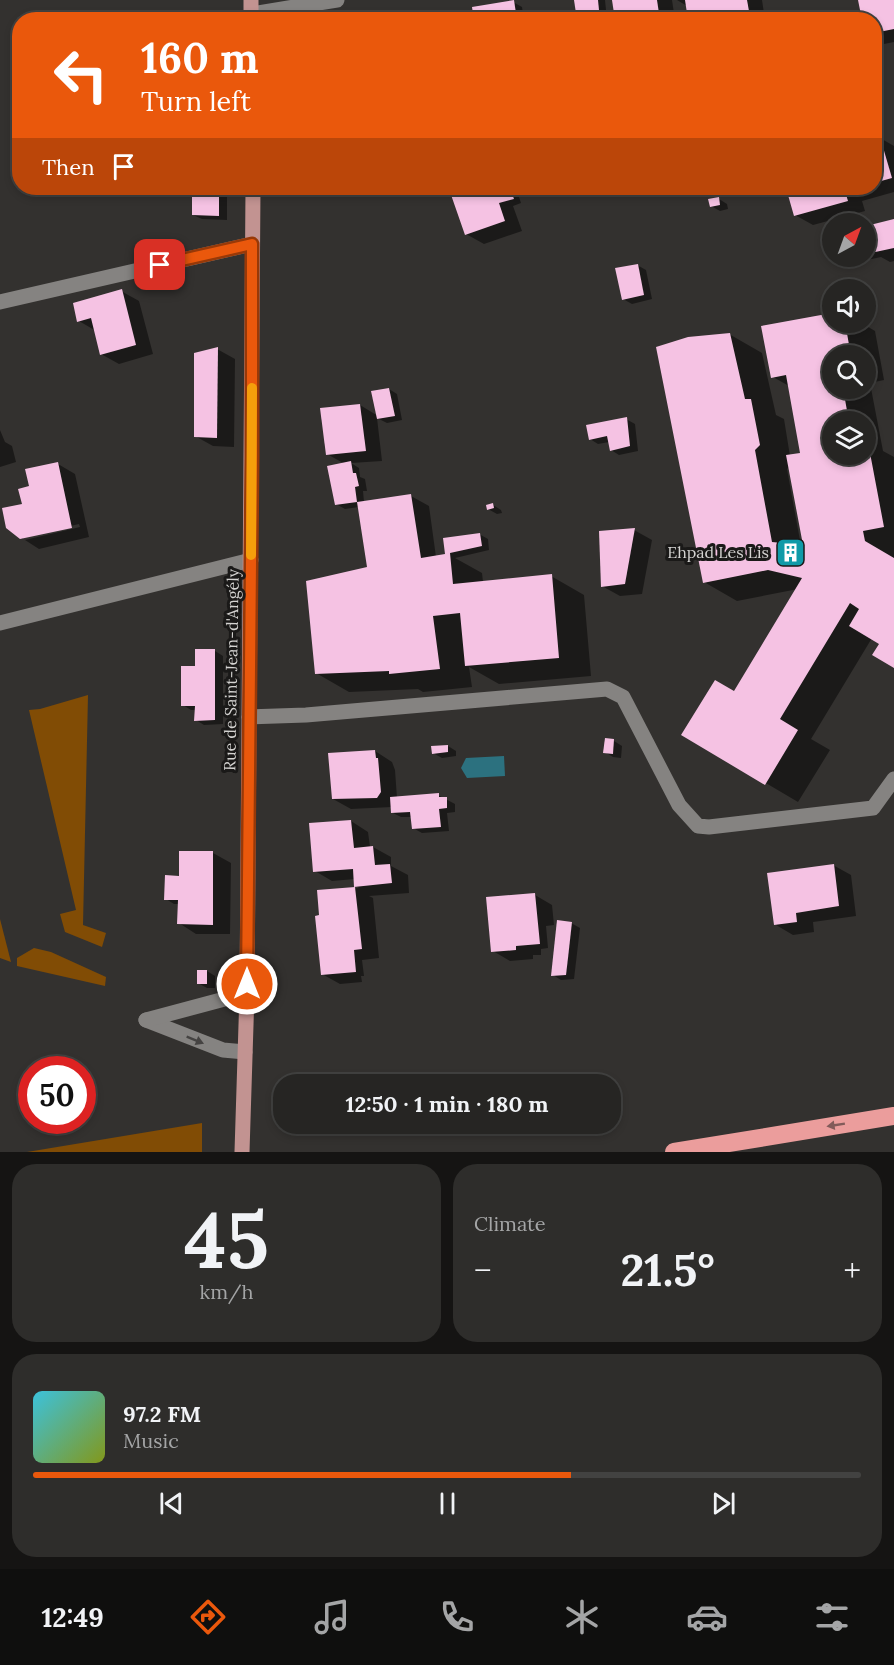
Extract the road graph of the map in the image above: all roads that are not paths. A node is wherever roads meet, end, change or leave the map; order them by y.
1 (338, 0) edge
2 (251, 11) edge
3 (253, 195) edge
4 (252, 244) junction
5 (0, 302) edge
6 (250, 560) junction
7 (0, 623) edge
8 (249, 717) junction
9 (894, 779) edge
10 (246, 993) junction
11 (245, 1052) junction
12 (894, 1116) edge
13 (242, 1152) edge
14 (674, 1152) edge

1 - 2 street
3 - 4 main road, Rue de Saint-Jean-d'Angély
4 - 5 street
4 - 6 main road, Rue de Saint-Jean-d'Angély
6 - 7 street
6 - 8 main road, Rue de Saint-Jean-d'Angély
8 - 9 street
8 - 10 main road, Rue de Saint-Jean-d'Angély
10 - 11 main road, Rue de Saint-Jean-d'Angély
10 -> 11 street
11 - 13 main road, Rue de Saint-Jean-d'Angély
12 -> 14 highway

